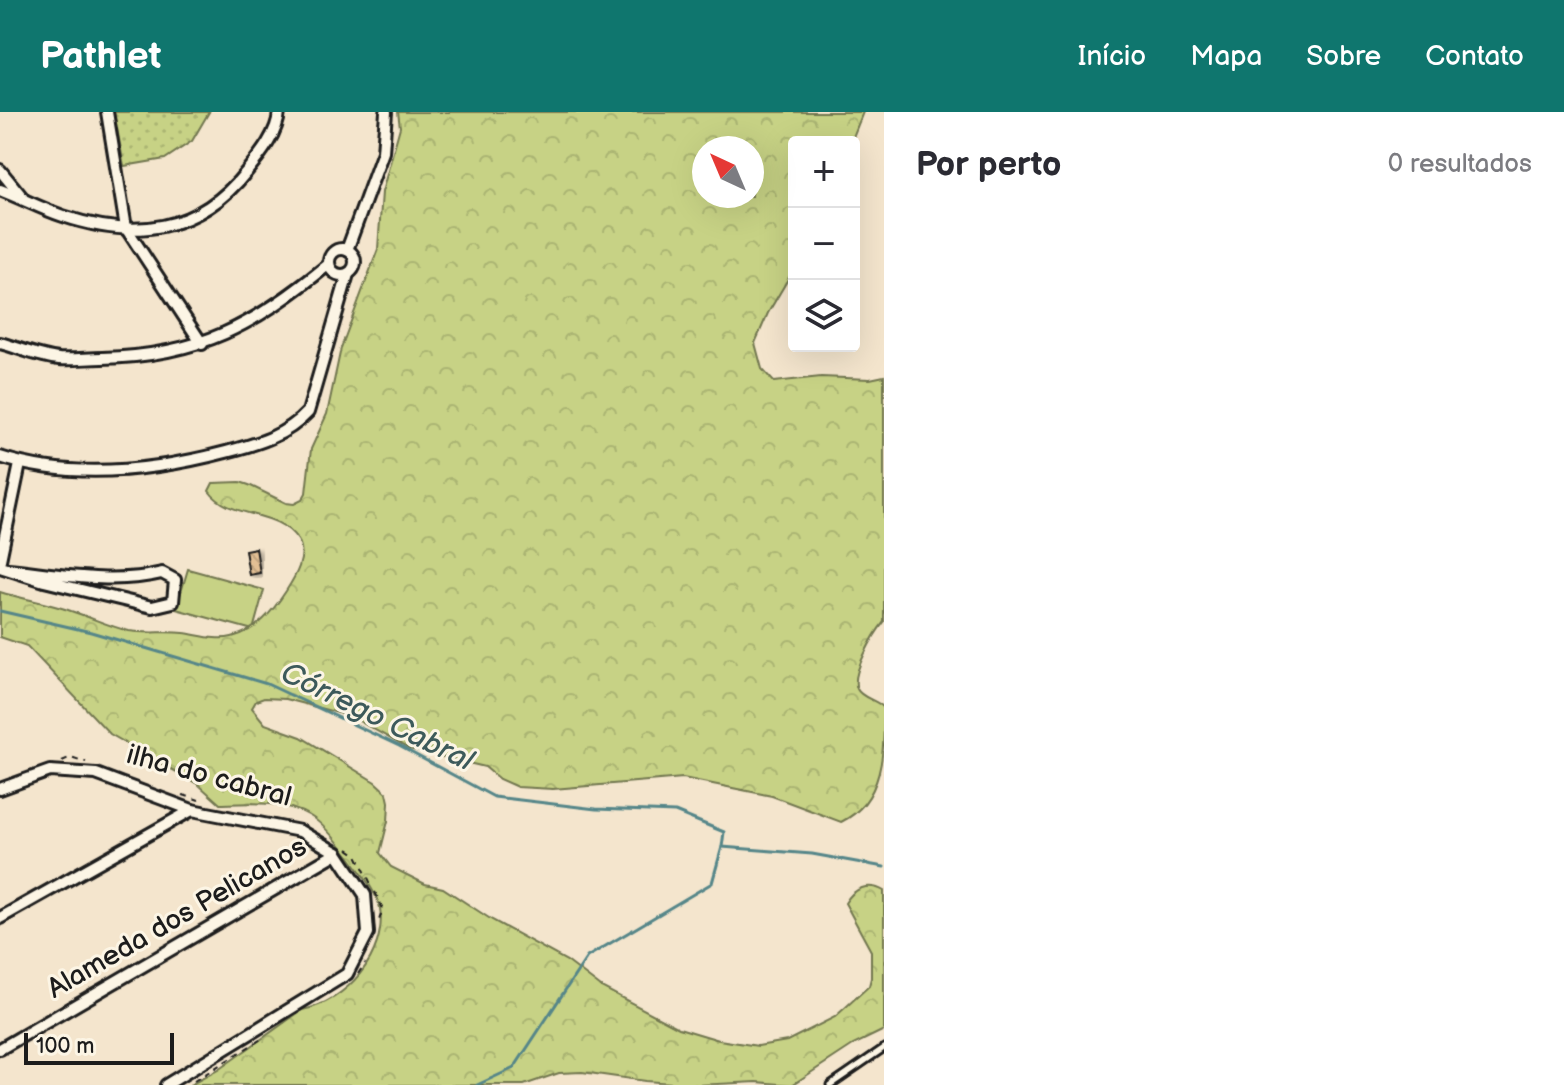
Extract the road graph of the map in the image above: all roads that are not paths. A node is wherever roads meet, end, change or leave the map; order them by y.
1 (107, 112) edge
2 (279, 112) edge
3 (386, 112) edge
4 (0, 170) edge
5 (0, 190) edge
6 (23, 199) junction
7 (126, 228) junction
8 (347, 250) junction
9 (329, 264) junction
10 (348, 274) junction
11 (0, 343) edge
12 (202, 344) junction
13 (0, 457) edge
14 (20, 464) junction
15 (3, 565) edge
16 (0, 789) edge
17 (196, 805) junction
18 (341, 850) junction
19 (0, 918) edge
20 (884, 1048) edge
21 (0, 1049) edge
22 (166, 1085) edge
23 (830, 1085) edge

1 - 7 street
2 - 7 street
3 - 8 street
4 - 6 street
5 - 6 street
6 - 7 street
7 - 12 street
8 - 9 street
8 - 10 street
9 - 10 street
9 - 12 street
10 - 14 street
11 - 12 street
13 - 14 street
14 - 15 street
15 - 15 street
16 - 17 street
17 - 18 street
17 - 19 street
18 - 21 street, Alameda dos Pelicanos
18 - 22 street
20 - 23 lane

